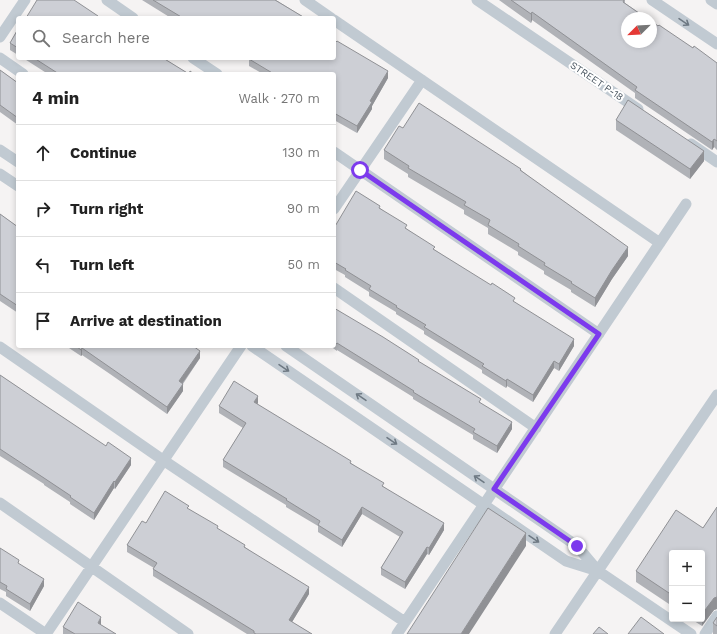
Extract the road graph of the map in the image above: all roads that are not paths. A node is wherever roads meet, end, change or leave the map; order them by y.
1 (25, 0) edge
2 (106, 0) edge
3 (305, 0) edge
4 (476, 0) edge
5 (652, 0) edge
6 (711, 0) edge
7 (717, 4) edge
8 (131, 16) edge
9 (328, 16) edge
10 (336, 21) edge
11 (0, 37) edge
12 (717, 44) edge
13 (0, 58) edge
14 (196, 60) edge
15 (20, 72) edge
16 (214, 72) edge
17 (422, 80) junction
18 (646, 114) edge
19 (684, 140) edge
20 (0, 150) edge
21 (336, 153) edge
22 (16, 161) edge
23 (717, 162) edge
24 (360, 170) junction
25 (0, 174) edge
26 (16, 185) edge
27 (686, 204) dead end
28 (336, 206) edge
29 (660, 243) junction
30 (336, 289) edge
31 (599, 334) junction
32 (0, 346) edge
33 (240, 348) edge
34 (255, 348) edge
35 (289, 348) edge
36 (717, 395) edge
37 (536, 428) junction
38 (164, 460) junction
39 (494, 489) junction
40 (0, 502) edge
41 (484, 505) junction
42 (92, 566) junction
43 (598, 571) junction
44 (0, 603) edge
45 (717, 616) edge
46 (405, 622) junction
47 (46, 634) edge
48 (188, 634) edge
49 (397, 634) edge
50 (555, 634) edge
51 (691, 634) edge
52 (705, 634) edge

1 - 11 street
2 - 8 street
3 - 9 street
4 - 18 street, STREET P-18
5 -> 12 street
6 - 7 street
10 - 17 street
13 - 15 street
14 - 16 street
17 - 24 street
17 - 29 street
19 - 23 street
20 - 22 street
21 - 24 street
24 - 28 street
24 - 31 street
25 - 26 street
27 - 29 street
29 - 31 street
30 - 37 street
31 - 37 street
32 - 38 street
33 - 38 street
34 -> 41 street
39 -> 35 street
36 - 43 street
37 - 39 street
38 - 42 street
38 - 46 street
39 - 41 street
39 - 43 street
40 - 42 street
41 -> 43 street
41 - 46 street
42 - 47 street
42 - 48 street
43 - 50 street
43 - 51 street
44 - 47 street
45 - 52 street
46 - 49 street

